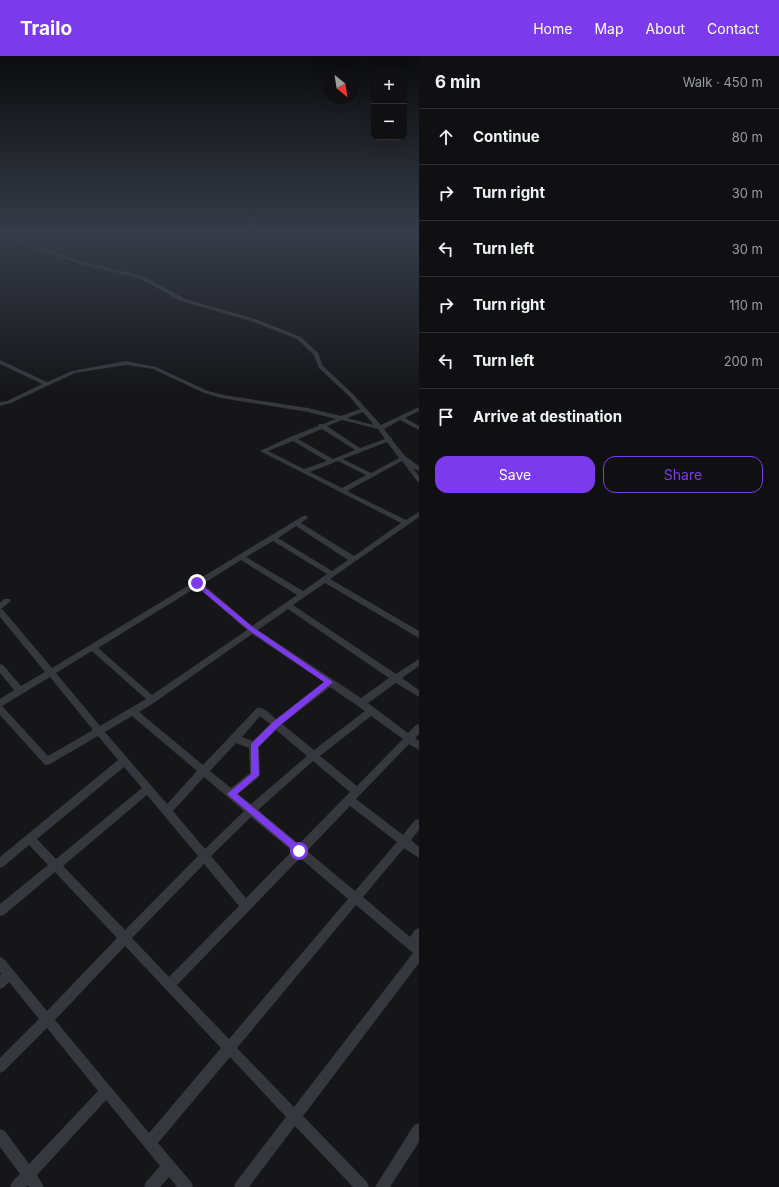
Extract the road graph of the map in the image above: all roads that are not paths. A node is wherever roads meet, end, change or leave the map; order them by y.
1 (155, 285) edge
2 (0, 362) edge
3 (46, 384) junction
4 (0, 404) edge
5 (364, 409) junction
6 (419, 409) edge
7 (341, 417) junction
8 (400, 418) junction
9 (321, 425) junction
10 (380, 428) junction
11 (419, 428) edge
12 (292, 438) junction
13 (390, 439) junction
14 (359, 450) junction
15 (404, 458) junction
16 (335, 460) junction
17 (419, 469) edge
18 (306, 471) junction
19 (371, 475) junction
20 (419, 480) edge
21 (344, 490) junction
22 (419, 514) edge
23 (305, 518) dead end
24 (296, 523) junction
25 (406, 523) junction
26 (273, 538) junction
27 (241, 557) junction
28 (353, 559) junction
29 (328, 576) junction
30 (197, 583) junction
31 (302, 594) junction
32 (7, 601) dead end
33 (287, 605) junction
34 (0, 607) edge
35 (0, 612) edge
36 (252, 630) junction
37 (419, 635) edge
38 (92, 647) junction
39 (419, 662) edge
40 (0, 667) edge
41 (51, 672) junction
42 (396, 678) junction
43 (330, 682) junction
44 (20, 690) junction
45 (419, 694) edge
46 (152, 700) junction
47 (0, 703) edge
48 (361, 703) junction
49 (0, 709) edge
50 (132, 711) junction
51 (371, 711) junction
52 (276, 724) junction
53 (419, 728) edge
54 (98, 731) junction
55 (235, 738) junction
56 (408, 738) junction
57 (254, 746) junction
58 (419, 746) edge
59 (313, 755) junction
60 (124, 761) junction
61 (204, 771) junction
62 (148, 789) junction
63 (231, 794) junction
64 (353, 796) junction
65 (167, 810) junction
66 (251, 810) junction
67 (419, 823) edge
68 (30, 839) junction
69 (403, 842) junction
70 (299, 851) junction
71 (419, 853) edge
72 (204, 857) junction
73 (0, 863) edge
74 (55, 865) junction
75 (355, 898) junction
76 (246, 906) junction
77 (0, 911) edge
78 (419, 934) edge
79 (126, 939) junction
80 (416, 950) edge
81 (0, 963) edge
82 (5, 978) edge
83 (169, 985) junction
84 (48, 1020) junction
85 (230, 1049) junction
86 (0, 1067) edge
87 (106, 1090) junction
88 (295, 1117) junction
89 (419, 1130) edge
90 (0, 1136) edge
91 (149, 1143) junction
92 (169, 1166) junction
93 (28, 1175) junction
94 (18, 1187) edge
95 (37, 1187) edge
96 (151, 1187) edge
97 (186, 1187) edge
98 (242, 1187) edge
99 (362, 1187) edge
100 (382, 1187) edge

1 - 5 street
2 - 3 street
3 - 4 street
3 - 7 street
5 - 7 street
5 - 10 street
6 - 8 street
7 - 9 street
7 - 10 street
8 - 10 street
8 - 11 street
9 - 12 street
9 - 14 street
10 - 13 street
12 - 16 street
12 - 18 street
13 - 14 street
13 - 15 street
14 - 16 street
15 - 17 street
15 - 19 street
15 - 20 street
16 - 18 street
16 - 19 street
18 - 21 street
19 - 21 street
21 - 25 street
22 - 25 street
23 - 24 street
24 - 26 street
24 - 28 street
25 - 28 street
26 - 27 street
26 - 29 street
27 - 30 street
27 - 31 street
28 - 29 street
29 - 31 street
29 - 37 street
30 - 36 street
30 - 38 street
31 - 33 street
32 - 34 street
33 - 36 street
33 - 42 street
35 - 41 street
36 - 43 street
36 - 46 street
38 - 41 street
38 - 46 street
39 - 42 street
40 - 44 street
41 - 44 street
41 - 54 street
42 - 45 street
42 - 48 street
43 - 48 street
43 - 52 street
44 - 47 street
46 - 50 street
48 - 51 street
49 - 54 street
50 - 54 street
50 - 61 street
51 - 56 street
51 - 59 street
52 - 55 street
52 - 57 street
52 - 59 street
53 - 56 street
54 - 60 street
55 - 57 street
55 - 61 street
56 - 58 street
56 - 64 street
57 - 63 street
59 - 64 street
59 - 66 street
60 - 62 street
60 - 68 street
61 - 63 street
61 - 65 street
62 - 65 street
62 - 74 street
63 - 66 street
64 - 69 street
64 - 70 street
65 - 72 street
66 - 70 street
66 - 72 street
67 - 69 street
68 - 73 street
68 - 74 street
69 - 71 street
69 - 75 street
70 - 75 street
70 - 76 street
72 - 76 street
72 - 79 street
74 - 77 street
74 - 79 street
75 - 80 street
75 - 85 street
76 - 83 street
78 - 80 street
79 - 83 street
79 - 84 street
80 - 88 street
81 - 82 street
82 - 84 street
83 - 85 street
84 - 86 street
84 - 87 street
85 - 88 street
85 - 91 street
87 - 91 street
87 - 93 street
88 - 98 street
88 - 99 street
89 - 100 street
90 - 93 street
91 - 92 street
92 - 96 street
92 - 97 street
93 - 94 street
93 - 95 street

